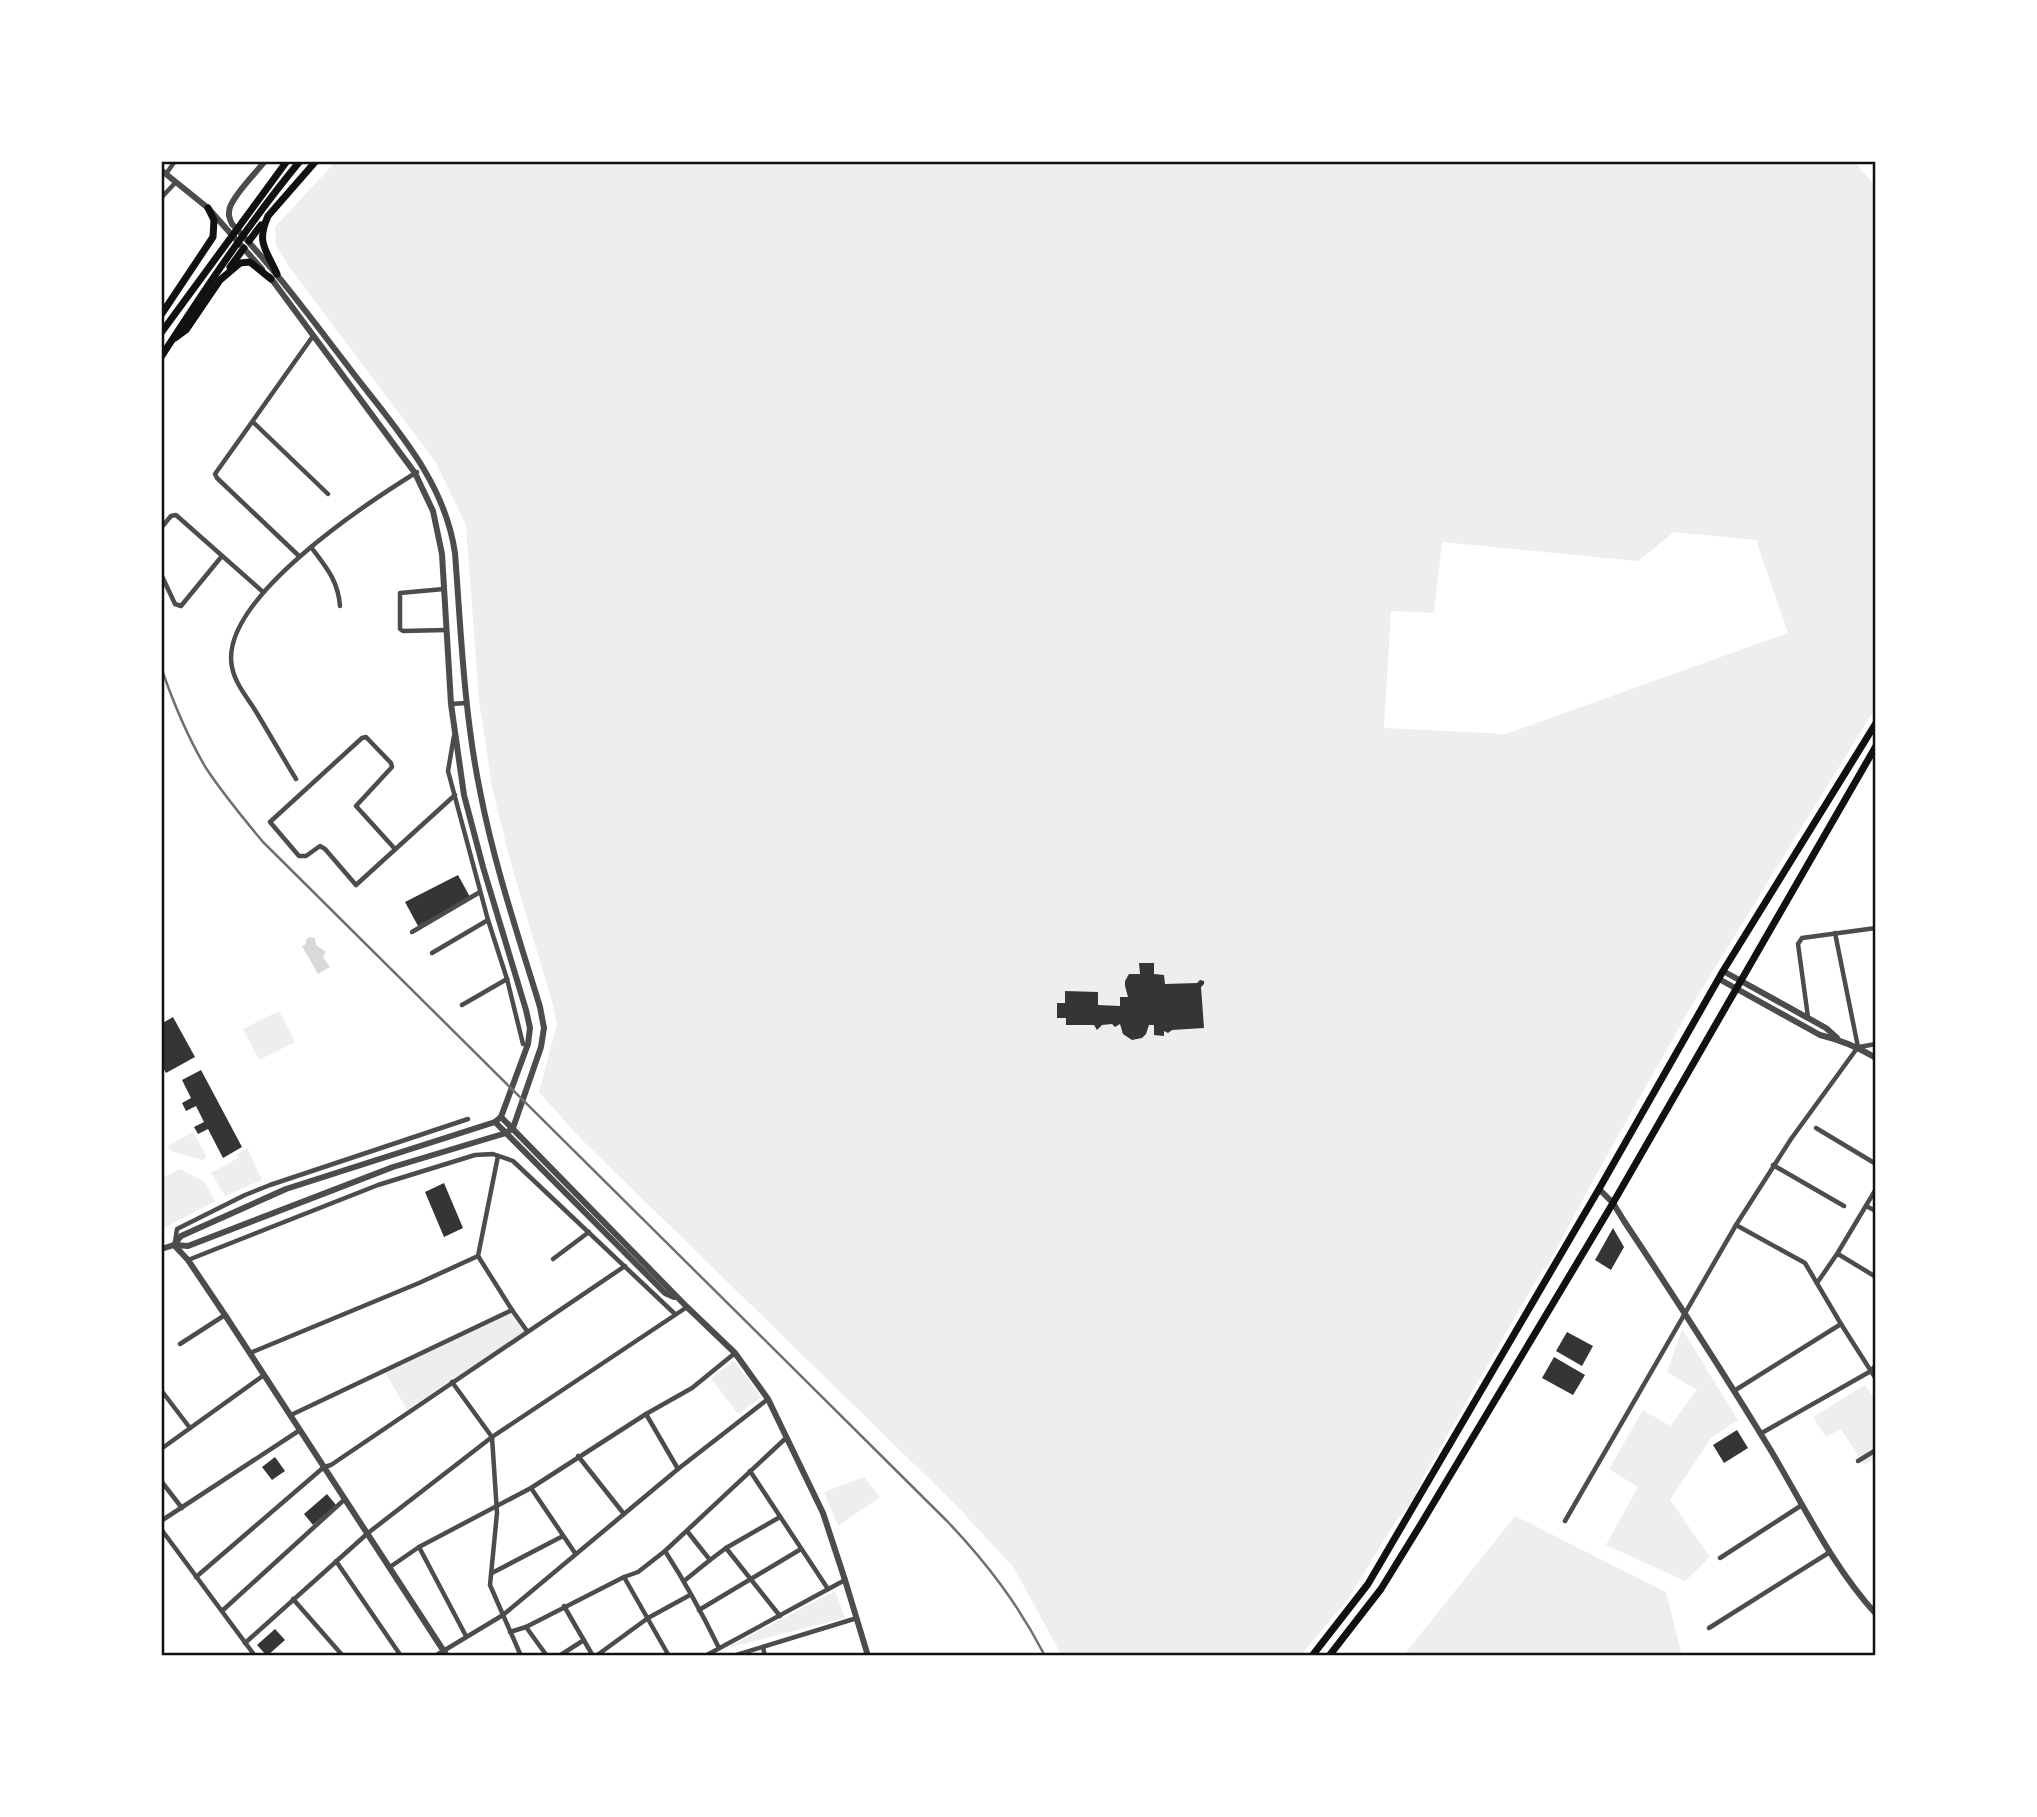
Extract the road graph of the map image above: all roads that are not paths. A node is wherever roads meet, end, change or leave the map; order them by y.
1 (174, 161) edge
2 (265, 161) edge
3 (287, 161) edge
4 (300, 161) edge
5 (316, 161) edge
6 (163, 172) edge
7 (175, 183) junction
8 (161, 198) edge
9 (208, 208) junction
10 (268, 216) junction
11 (246, 245) junction
12 (274, 276) junction
13 (220, 280) junction
14 (161, 315) edge
15 (161, 333) edge
16 (313, 336) junction
17 (172, 341) junction
18 (161, 357) edge
19 (253, 422) junction
20 (425, 468) junction
21 (415, 473) junction
22 (328, 494) dead end
23 (161, 528) edge
24 (311, 547) junction
25 (222, 556) junction
26 (299, 556) junction
27 (161, 575) edge
28 (444, 589) junction
29 (262, 592) junction
30 (340, 606) dead end
31 (446, 630) junction
32 (466, 703) junction
33 (451, 704) junction
34 (1876, 723) edge
35 (455, 731) junction
36 (1876, 746) edge
37 (296, 779) dead end
38 (454, 795) junction
39 (395, 849) junction
40 (480, 892) junction
41 (488, 920) junction
42 (1876, 928) edge
43 (412, 932) dead end
44 (1835, 933) junction
45 (432, 953) dead end
46 (1721, 975) junction
47 (507, 979) junction
48 (1738, 985) junction
49 (462, 1005) dead end
50 (1808, 1018) junction
51 (1838, 1039) junction
52 (523, 1044) dead end
53 (1876, 1044) edge
54 (1858, 1047) junction
55 (1876, 1058) edge
56 (517, 1072) junction
57 (530, 1077) junction
58 (501, 1117) junction
59 (468, 1119) dead end
60 (495, 1122) junction
61 (513, 1128) junction
62 (1816, 1128) dead end
63 (506, 1133) junction
64 (498, 1156) junction
65 (1876, 1164) edge
66 (1773, 1165) junction
67 (1599, 1189) junction
68 (1876, 1189) edge
69 (1613, 1203) junction
70 (1844, 1206) dead end
71 (1866, 1206) junction
72 (1876, 1211) edge
73 (1736, 1225) junction
74 (589, 1232) junction
75 (174, 1245) junction
76 (161, 1249) edge
77 (1837, 1254) junction
78 (478, 1256) junction
79 (553, 1259) dead end
80 (188, 1260) junction
81 (625, 1266) junction
82 (1876, 1277) edge
83 (1817, 1283) junction
84 (679, 1299) junction
85 (687, 1307) junction
86 (512, 1310) junction
87 (1685, 1313) junction
88 (675, 1314) junction
89 (225, 1315) junction
90 (1841, 1324) junction
91 (527, 1331) junction
92 (180, 1344) dead end
93 (250, 1353) junction
94 (735, 1353) junction
95 (1876, 1365) edge
96 (1871, 1371) junction
97 (264, 1376) junction
98 (1876, 1379) edge
99 (452, 1382) junction
100 (161, 1390) edge
101 (1734, 1391) junction
102 (768, 1399) junction
103 (646, 1414) junction
104 (291, 1415) junction
105 (190, 1428) junction
106 (301, 1429) junction
107 (1760, 1434) junction
108 (492, 1437) junction
109 (786, 1438) junction
110 (161, 1449) edge
111 (1876, 1450) edge
112 (578, 1456) junction
113 (1858, 1461) dead end
114 (324, 1467) junction
115 (678, 1469) junction
116 (750, 1471) junction
117 (161, 1481) edge
118 (531, 1488) junction
119 (345, 1499) junction
120 (1802, 1505) junction
121 (496, 1507) junction
122 (182, 1508) junction
123 (624, 1514) junction
124 (780, 1517) junction
125 (161, 1521) edge
126 (1565, 1521) dead end
127 (161, 1529) edge
128 (687, 1531) junction
129 (368, 1533) junction
130 (563, 1536) junction
131 (419, 1548) junction
132 (726, 1548) junction
133 (802, 1549) junction
134 (665, 1551) junction
135 (1831, 1551) junction
136 (575, 1553) junction
137 (1720, 1559) dead end
138 (710, 1560) junction
139 (336, 1561) junction
140 (390, 1567) junction
141 (492, 1573) junction
142 (196, 1577) junction
143 (624, 1577) junction
144 (750, 1580) junction
145 (845, 1580) junction
146 (684, 1581) junction
147 (828, 1589) junction
148 (690, 1595) junction
149 (293, 1599) junction
150 (564, 1606) junction
151 (699, 1610) junction
152 (222, 1611) junction
153 (1876, 1614) edge
154 (503, 1615) junction
155 (780, 1616) junction
156 (648, 1618) junction
157 (857, 1618) junction
158 (526, 1627) junction
159 (1709, 1628) dead end
160 (510, 1632) junction
161 (466, 1636) junction
162 (584, 1640) junction
163 (245, 1643) junction
164 (763, 1647) junction
165 (717, 1652) edge
166 (445, 1653) edge
167 (255, 1656) edge
168 (343, 1656) edge
169 (401, 1656) edge
170 (435, 1656) edge
171 (521, 1656) edge
172 (547, 1656) edge
173 (559, 1656) edge
174 (595, 1656) edge
175 (669, 1656) edge
176 (705, 1656) edge
177 (733, 1656) edge
178 (765, 1656) edge
179 (867, 1656) edge
180 (1312, 1656) edge
181 (1329, 1656) edge

1 - 6 street
2 - 11 street
3 - 15 main road
4 - 17 main road
5 - 10 main road
6 - 7 street
7 - 8 street
7 - 9 street
9 - 11 street
9 - 14 main road
10 - 11 main road
10 - 12 main road
11 - 12 street
11 - 13 main road
12 - 13 main road
12 - 16 street
12 - 20 street
13 - 17 main road
16 - 19 street
16 - 21 street
17 - 18 main road
19 - 22 street
19 - 26 street
20 - 21 street
20 - 32 street
21 - 24 street
21 - 28 street
23 - 25 street
24 - 26 street
24 - 30 street
25 - 27 street
25 - 29 street
26 - 29 street
28 - 31 street
28 - 31 street
29 - 37 street
31 - 33 street
32 - 33 street
32 - 57 street
33 - 35 street
34 - 46 main road
35 - 38 street
35 - 56 street
36 - 48 main road
38 - 39 street
38 - 40 street
39 - 39 street
40 - 41 street
40 - 43 street
41 - 45 street
41 - 47 street
42 - 44 street
44 - 50 street
44 - 54 street
46 - 48 street
46 - 67 main road
47 - 49 street
47 - 52 street
48 - 50 street
48 - 51 street
48 - 69 main road
50 - 51 street
51 - 54 street
53 - 54 street
54 - 55 street
54 - 66 street
56 - 57 street
56 - 58 street
57 - 61 street
58 - 60 street
58 - 61 street
59 - 75 street
60 - 63 street
60 - 75 street
61 - 63 street
61 - 84 street
62 - 65 street
63 - 75 street
63 - 84 street
64 - 74 street
64 - 78 street
64 - 80 street
66 - 70 street
66 - 73 street
67 - 69 street
67 - 180 main road
68 - 71 street
69 - 87 street
69 - 181 main road
71 - 72 street
71 - 77 street
73 - 83 street
73 - 87 street
74 - 79 street
74 - 81 street
75 - 76 street
75 - 80 street
77 - 82 street
77 - 83 street
78 - 86 street
78 - 93 street
80 - 89 street
81 - 88 street
81 - 91 street
83 - 90 street
84 - 85 street
85 - 88 street
85 - 94 street
86 - 91 street
86 - 104 street
87 - 101 street
87 - 126 street
88 - 108 street
89 - 92 street
89 - 93 street
90 - 96 street
90 - 101 street
91 - 99 street
93 - 97 street
94 - 102 street
94 - 103 street
95 - 96 street
96 - 98 street
96 - 107 street
97 - 104 street
97 - 105 street
99 - 108 street
99 - 114 street
100 - 105 street
101 - 107 street
102 - 109 street
102 - 115 street
103 - 112 street
103 - 115 street
104 - 106 street
105 - 110 street
106 - 114 street
106 - 122 street
107 - 120 street
108 - 121 street
108 - 129 street
109 - 116 street
109 - 145 street
111 - 113 street
112 - 118 street
112 - 123 street
114 - 119 street
114 - 142 street
115 - 123 street
116 - 124 street
116 - 128 street
117 - 122 street
118 - 121 street
118 - 130 street
119 - 129 street
119 - 152 street
120 - 135 street
120 - 137 street
121 - 131 street
121 - 141 street
122 - 125 street
123 - 136 street
124 - 132 street
124 - 133 street
127 - 142 street
128 - 134 street
128 - 138 street
129 - 139 street
129 - 140 street
130 - 136 street
130 - 141 street
131 - 140 street
131 - 161 street
132 - 138 street
132 - 144 street
133 - 144 street
133 - 147 street
134 - 143 street
134 - 146 street
135 - 153 street
135 - 159 street
136 - 154 street
138 - 146 street
139 - 149 street
139 - 169 street
140 - 166 street
141 - 154 street
142 - 152 street
143 - 150 street
143 - 156 street
144 - 151 street
144 - 155 street
145 - 147 street
145 - 157 street
146 - 148 street
147 - 155 street
148 - 151 street
148 - 156 street
149 - 163 street
149 - 168 street
150 - 158 street
150 - 162 street
151 - 165 street
152 - 163 street
154 - 160 street
154 - 161 street
155 - 165 street
156 - 174 street
156 - 175 street
157 - 164 street
157 - 179 street
158 - 160 street
158 - 172 street
160 - 171 street
161 - 166 street
162 - 173 street
162 - 174 street
163 - 167 street
164 - 177 street
164 - 178 street
165 - 176 street
166 - 170 street

